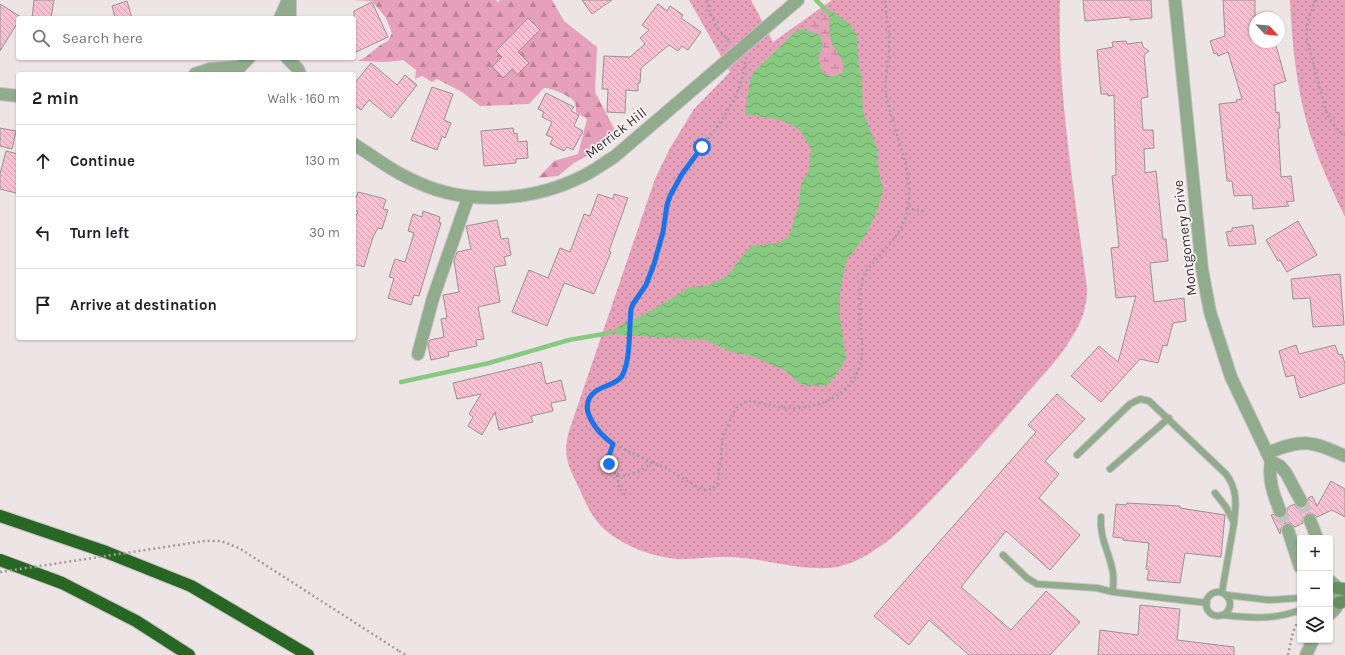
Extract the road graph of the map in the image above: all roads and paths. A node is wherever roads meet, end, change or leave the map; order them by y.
1 (289, 0) edge
2 (885, 0) edge
3 (1175, 0) edge
4 (1316, 0) edge
5 (795, 2) edge
6 (281, 16) edge
7 (290, 16) edge
8 (247, 60) edge
9 (291, 60) edge
10 (238, 71) edge
11 (202, 72) edge
12 (299, 72) edge
13 (740, 84) dead end
14 (0, 94) edge
15 (16, 96) edge
16 (1345, 135) edge
17 (356, 145) edge
18 (468, 198) junction
19 (908, 208) junction
20 (926, 212) dead end
21 (418, 354) dead end
22 (1169, 418) junction
23 (613, 444) junction
24 (1077, 455) dead end
25 (1345, 456) edge
26 (1269, 457) junction
27 (652, 462) junction
28 (1110, 469) dead end
29 (617, 475) junction
30 (1215, 493) dead end
31 (626, 495) dead end
32 (1301, 501) tunnel mouth
33 (1280, 511) tunnel mouth
34 (0, 516) edge
35 (1101, 517) dead end
36 (1310, 520) tunnel mouth
37 (1234, 523) junction
38 (1288, 530) tunnel mouth
39 (1316, 535) edge
40 (1003, 555) dead end
41 (1297, 558) edge
42 (0, 560) edge
43 (0, 572) edge
44 (1337, 586) edge
45 (1113, 592) junction
46 (1224, 594) junction
47 (1297, 598) edge
48 (1206, 602) junction
49 (1342, 602) edge
50 (1297, 611) edge
51 (1333, 612) edge
52 (1222, 615) junction
53 (1297, 624) edge
54 (1305, 643) edge
55 (1311, 643) edge
56 (189, 655) edge
57 (308, 655) edge
58 (406, 655) edge
59 (1288, 655) edge
60 (1305, 655) edge

1 - 6 street
1 - 7 street
2 - 19 path
3 - 26 street, Montgomery Drive
4 - 16 path
5 - 18 street, Merrick Hill
8 - 10 street
9 - 12 street
10 - 11 street
13 - 23 path
14 - 15 street
17 - 18 street, Merrick Hill
18 - 21 street
19 - 20 path
19 - 27 path
22 - 24 lane
22 - 28 lane
22 - 37 lane
23 - 27 path
23 - 29 path
25 - 26 street
26 - 32 street, Montgomery Drive
26 - 33 street, Montgomery Drive
27 - 29 path
29 - 31 path
30 - 37 lane
34 - 57 highway
35 - 45 lane
36 - 39 street
37 - 46 lane
38 - 41 street
40 - 45 lane
42 - 56 highway
43 - 58 path, bridge
44 - 49 street
45 - 48 lane
46 - 47 lane
46 - 48 lane
46 - 52 lane
48 - 52 lane
49 - 51 street
50 - 52 lane
53 - 59 path
54 - 60 street
55 - 60 street

